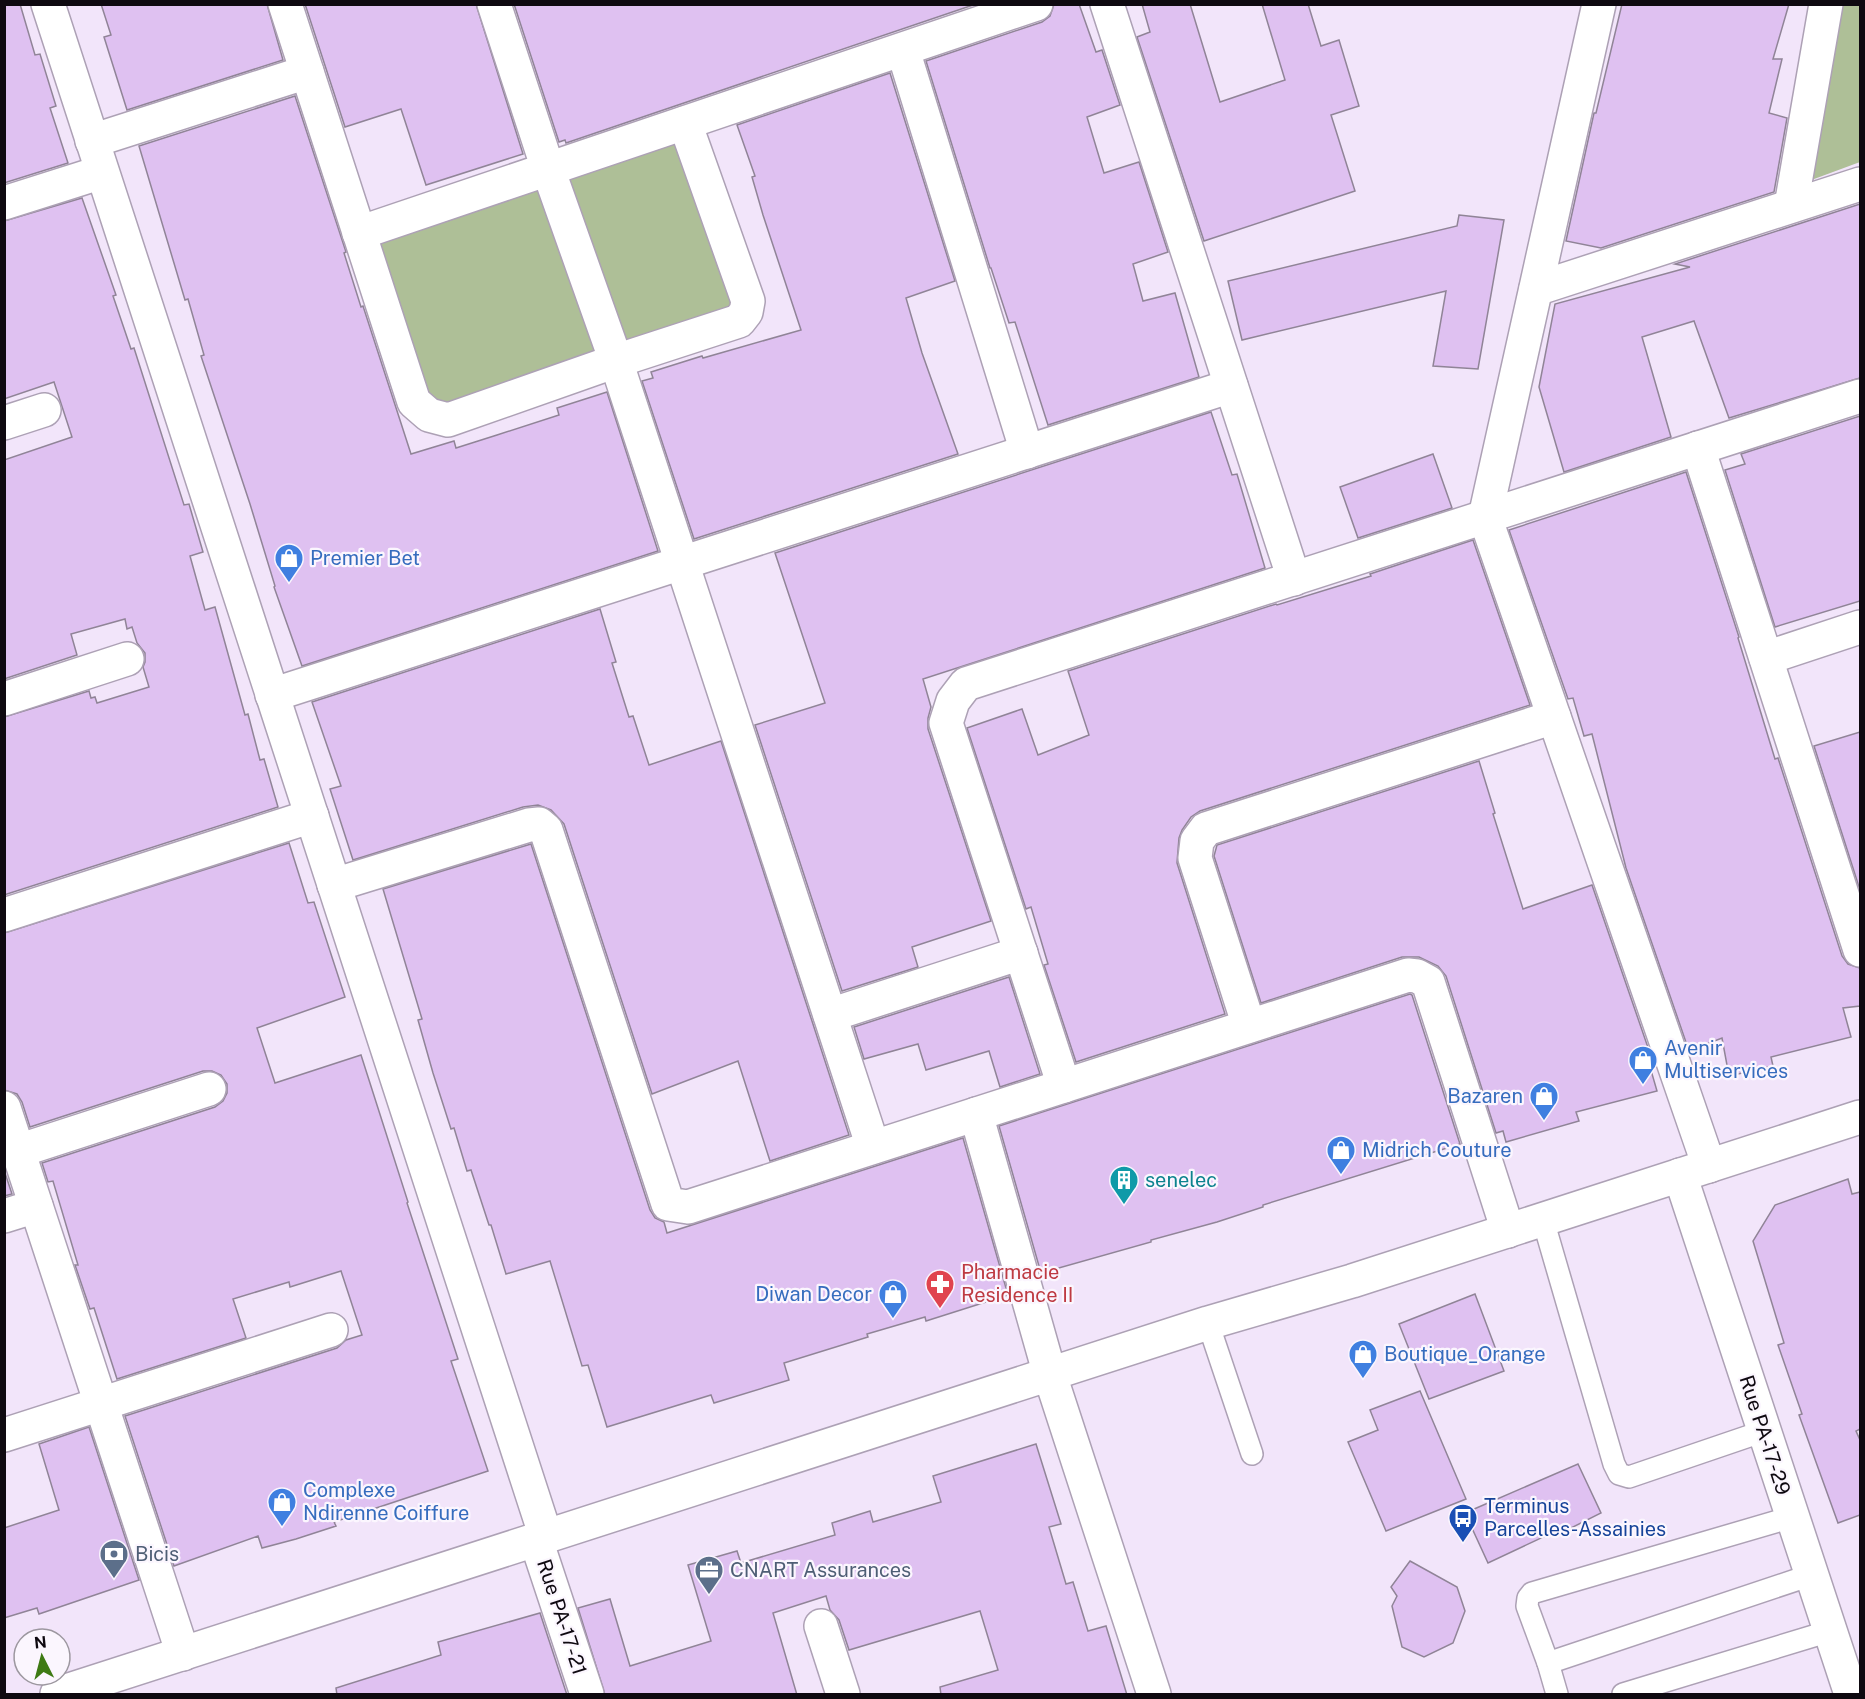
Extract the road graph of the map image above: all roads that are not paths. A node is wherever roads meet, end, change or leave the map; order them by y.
1 (48, 4) edge
2 (285, 4) edge
3 (494, 4) edge
4 (1036, 4) edge
5 (1107, 4) edge
6 (1599, 4) edge
7 (1826, 4) edge
8 (903, 50) junction
9 (307, 72) junction
10 (685, 123) junction
11 (97, 157) junction
12 (548, 169) junction
13 (1860, 184) edge
14 (4, 203) edge
15 (1791, 206) junction
16 (359, 232) junction
17 (1536, 289) junction
18 (616, 361) junction
19 (1231, 386) junction
20 (1860, 396) edge
21 (44, 410) dead end
22 (4, 423) edge
23 (1698, 448) junction
24 (1027, 452) junction
25 (1485, 517) junction
26 (682, 563) junction
27 (1293, 579) junction
28 (1860, 627) edge
29 (1766, 658) junction
30 (127, 659) dead end
31 (272, 695) junction
32 (4, 699) edge
33 (1554, 717) junction
34 (312, 816) junction
35 (334, 885) junction
36 (4, 915) edge
37 (1860, 950) edge
38 (1021, 953) junction
39 (830, 1015) junction
40 (1249, 1026) junction
41 (1064, 1086) junction
42 (209, 1089) dead end
43 (4, 1108) edge
44 (976, 1114) junction
45 (1860, 1118) edge
46 (873, 1147) junction
47 (18, 1151) junction
48 (1695, 1171) junction
49 (36, 1206) junction
50 (4, 1216) edge
51 (1543, 1220) junction
52 (1508, 1231) junction
53 (1208, 1323) junction
54 (332, 1330) dead end
55 (1050, 1375) junction
56 (101, 1404) junction
57 (1764, 1431) junction
58 (4, 1435) edge
59 (1252, 1454) dead end
60 (1792, 1517) junction
61 (541, 1538) junction
62 (1811, 1575) junction
63 (821, 1626) dead end
64 (1830, 1631) junction
65 (183, 1654) junction
66 (1548, 1663) junction
67 (57, 1695) edge
68 (587, 1695) edge
69 (843, 1695) edge
70 (1154, 1695) edge
71 (1557, 1695) edge
72 (1623, 1695) edge
73 (1851, 1695) edge

1 - 11 street, Rue PA-17-21
2 - 9 street
3 - 12 street
4 - 8 street
5 - 19 street
6 - 17 street
7 - 15 street
8 - 10 street
8 - 24 street
9 - 11 street
9 - 16 street
10 - 12 street
10 - 18 street
11 - 14 street
11 - 31 street, Rue PA-17-21
12 - 16 street
12 - 18 street
13 - 15 street
15 - 17 street
16 - 18 street
17 - 25 street
18 - 26 street
19 - 24 street
19 - 27 street
20 - 23 street
21 - 22 street
23 - 25 street
23 - 29 street
24 - 26 street
25 - 27 street
25 - 33 street, Rue PA-17-29
26 - 31 street
26 - 39 street
27 - 38 street
28 - 29 street
29 - 37 street
30 - 32 street
31 - 34 street, Rue PA-17-21
33 - 40 street
33 - 48 street, Rue PA-17-29
34 - 35 street, Rue PA-17-21
34 - 36 street
35 - 46 street
35 - 61 street, Rue PA-17-21
38 - 39 street
38 - 41 street
39 - 46 street
40 - 41 street
40 - 52 street
41 - 44 street
42 - 47 street
43 - 47 street
44 - 46 street
44 - 55 street
45 - 48 street
47 - 49 street
48 - 51 street
48 - 57 street, Rue PA-17-29
49 - 50 street
49 - 56 street
51 - 52 street
51 - 57 lane
52 - 53 street
53 - 55 street
53 - 59 lane
54 - 56 street
55 - 61 street
55 - 70 street
56 - 58 street
56 - 65 street
57 - 60 street, Rue PA-17-29
60 - 62 street, Rue PA-17-29
60 - 66 lane
61 - 65 street
61 - 68 street, Rue PA-17-21
62 - 64 street, Rue PA-17-29
62 - 66 lane
63 - 69 street
64 - 72 lane
64 - 73 street, Rue PA-17-29
65 - 67 street
66 - 71 lane

